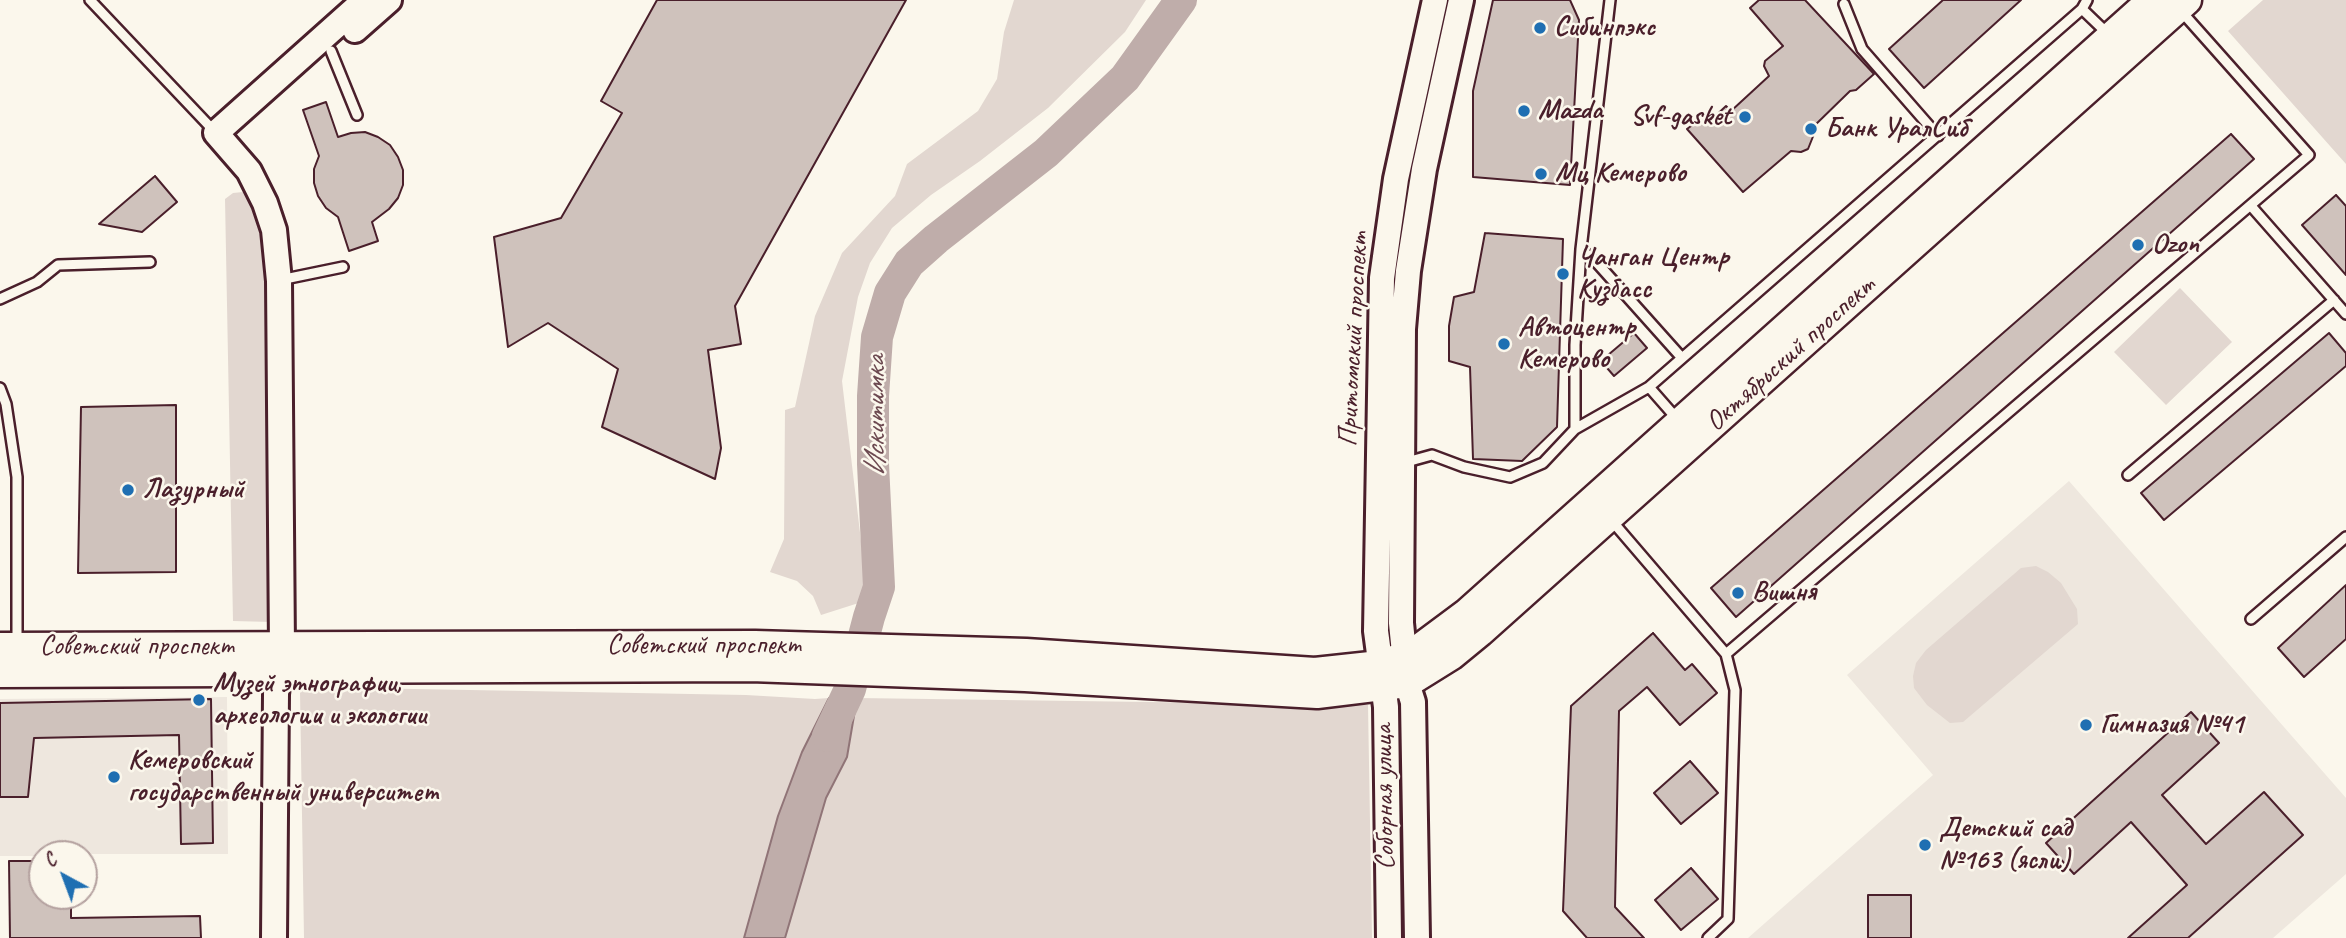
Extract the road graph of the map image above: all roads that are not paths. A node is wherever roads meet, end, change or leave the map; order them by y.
1 (90, 0) edge
2 (389, 0) edge
3 (1435, 0) edge
4 (1461, 0) edge
5 (1610, 0) edge
6 (364, 1) edge
7 (2172, 2) edge
8 (1844, 4) dead end
9 (2085, 5) edge
10 (2119, 46) junction
11 (331, 51) junction
12 (357, 115) dead end
13 (1938, 136) junction
14 (222, 139) junction
15 (2251, 206) junction
16 (1581, 249) junction
17 (150, 261) dead end
18 (343, 267) dead end
19 (279, 281) junction
20 (0, 299) edge
21 (2334, 300) junction
22 (2346, 314) edge
23 (1682, 358) junction
24 (1649, 387) junction
25 (0, 388) edge
26 (1680, 423) junction
27 (1575, 429) junction
28 (1402, 464) junction
29 (2128, 474) dead end
30 (1609, 517) junction
31 (2346, 537) edge
32 (2251, 619) dead end
33 (8, 647) edge
34 (1726, 654) junction
35 (281, 658) junction
36 (1393, 672) junction
37 (0, 673) edge
38 (274, 938) edge
39 (1389, 938) edge
40 (1417, 938) edge
41 (1708, 938) edge

1 - 14 lane
2 - 11 main road
3 - 36 main road, Притомский проспект
4 - 28 main road, Притомский проспект
5 - 16 lane
6 - 14 main road
7 - 10 main road, Октябрьский проспект
7 - 15 lane
8 - 13 lane
9 - 10 lane
9 - 13 lane
10 - 26 main road, Октябрьский проспект
10 - 30 main road, Октябрьский проспект
11 - 12 lane
11 - 14 main road
13 - 23 lane
14 - 19 main road
15 - 21 lane
15 - 34 lane
16 - 23 lane
16 - 27 lane
17 - 20 lane
18 - 19 lane
19 - 35 main road
21 - 22 lane
21 - 29 lane
23 - 24 lane
24 - 26 lane
24 - 27 lane
25 - 33 lane
26 - 36 main road, Октябрьский проспект
27 - 28 lane
28 - 36 main road, Притомский проспект
30 - 34 lane
30 - 36 main road, Октябрьский проспект
31 - 32 lane
33 - 35 main road, Советский проспект
34 - 41 lane
35 - 36 main road, Советский проспект
35 - 37 main road, Советский проспект
35 - 38 main road
36 - 39 main road, Соборная улица
36 - 40 main road, Соборная улица

